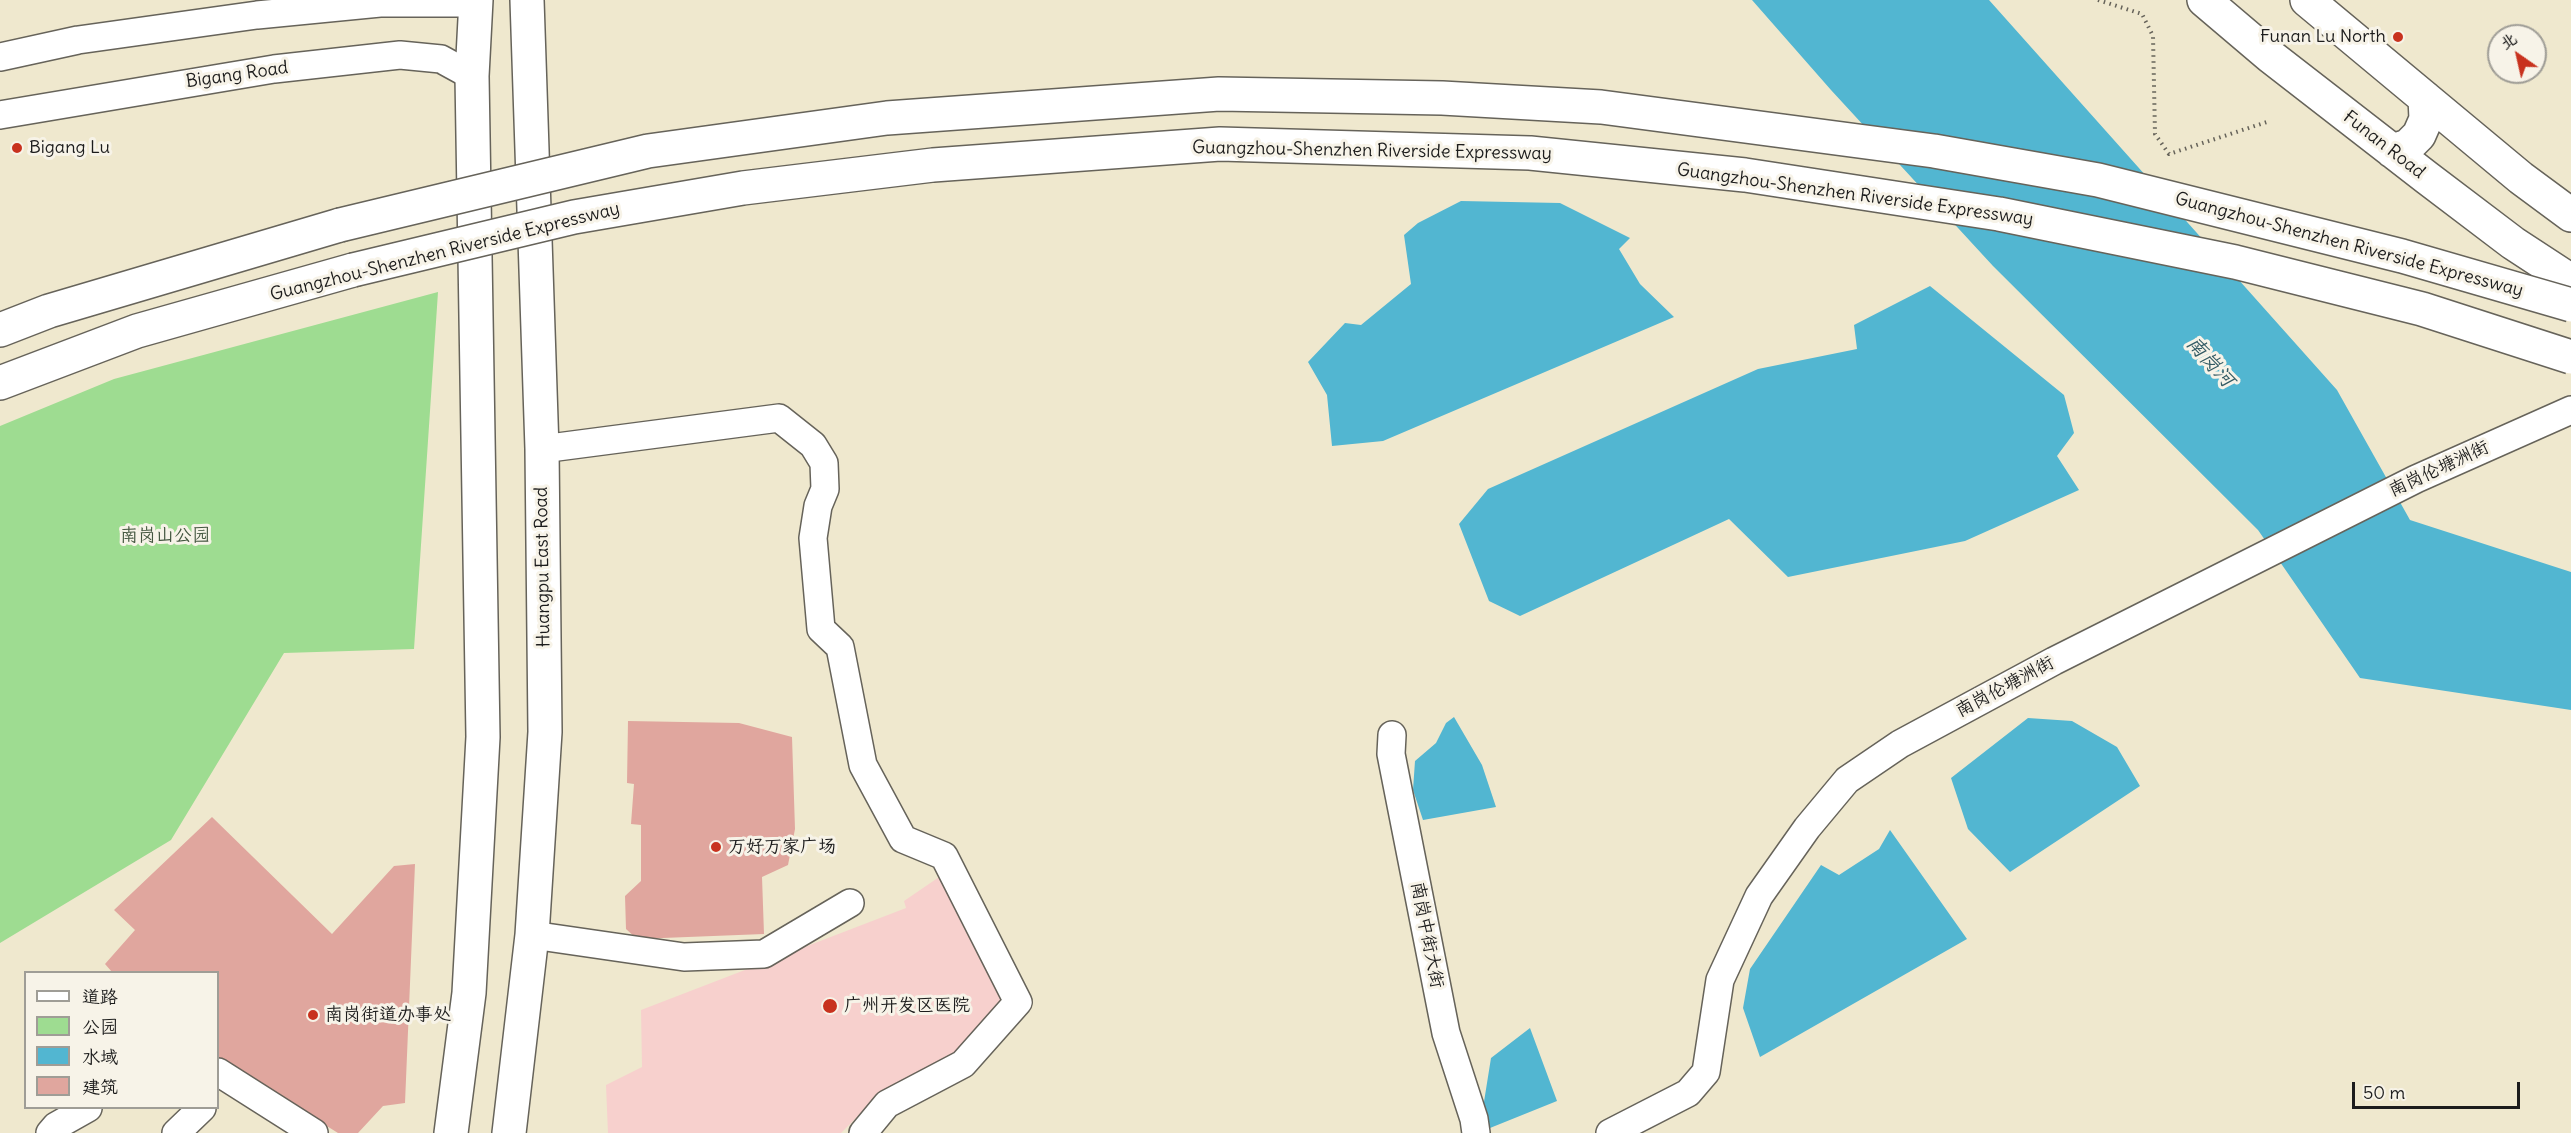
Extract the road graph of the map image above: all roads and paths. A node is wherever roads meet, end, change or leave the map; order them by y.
1 (527, 0) edge
2 (2098, 0) edge
3 (2204, 0) edge
4 (2307, 0) edge
5 (476, 2) edge
6 (0, 57) edge
7 (472, 76) junction
8 (2425, 98) junction
9 (0, 115) edge
10 (2267, 122) dead end
11 (2392, 151) junction
12 (2571, 215) edge
13 (2571, 281) edge
14 (2571, 305) edge
15 (0, 330) edge
16 (2571, 357) edge
17 (0, 383) edge
18 (2571, 410) edge
19 (542, 450) junction
20 (1392, 735) dead end
21 (850, 903) dead end
22 (532, 935) junction
23 (222, 1082) edge
24 (85, 1109) edge
25 (200, 1109) edge
26 (50, 1133) edge
27 (176, 1133) edge
28 (314, 1133) edge
29 (450, 1133) edge
30 (509, 1133) edge
31 (863, 1133) edge
32 (1476, 1133) edge
33 (1610, 1133) edge

1 - 19 main road, Huangpu East Road
2 - 10 path
3 - 11 main road, Funan Road
4 - 8 main road
5 - 6 street
5 - 7 main road
7 - 9 street, Bigang Road
7 - 29 main road
8 - 11 main road
8 - 12 main road
11 - 13 main road, Funan Road
14 - 15 main road, Guangzhou-Shenzhen Riverside Expressway, bridge
16 - 17 main road, Guangzhou-Shenzhen Riverside Expressway, bridge
18 - 33 street, 南岗伦塘洲街
19 - 22 main road, Huangpu East Road
19 - 31 street
20 - 32 street, 南岗中街大街
21 - 22 street
22 - 30 main road, Huangpu East Road
23 - 28 street
24 - 26 street
25 - 27 street

